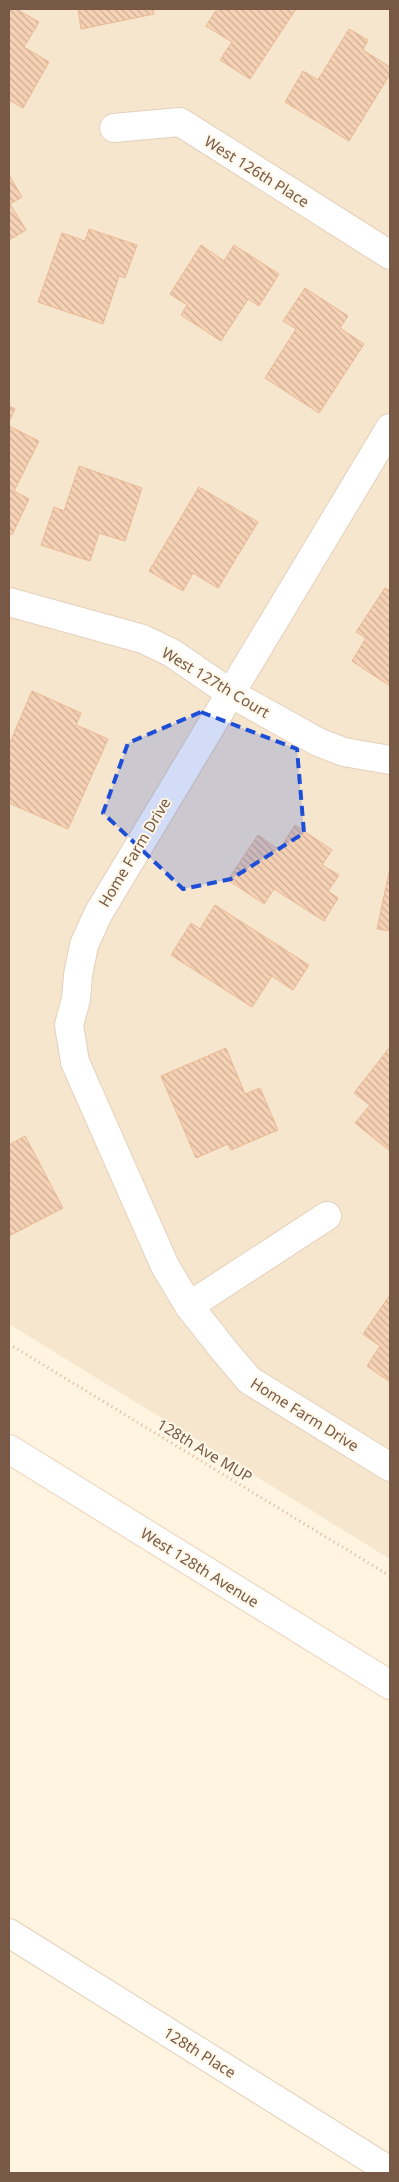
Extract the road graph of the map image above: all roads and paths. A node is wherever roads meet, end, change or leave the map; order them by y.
1 (114, 128) dead end
2 (390, 255) edge
3 (390, 428) edge
4 (9, 602) edge
5 (230, 692) junction
6 (390, 760) edge
7 (327, 1216) dead end
8 (189, 1306) junction
9 (9, 1344) edge
10 (9, 1449) edge
11 (390, 1467) edge
12 (390, 1576) edge
13 (390, 1685) edge
14 (9, 1933) edge
15 (390, 2171) edge

1 - 2 street, West 126th Place
3 - 5 street, Home Farm Drive
4 - 5 street, West 127th Court
5 - 6 street, West 127th Court
5 - 8 street, Home Farm Drive
7 - 8 street
8 - 11 street, Home Farm Drive
9 - 12 path, 128th Ave MUP
10 - 13 street, West 128th Avenue
14 - 15 street, 128th Place

